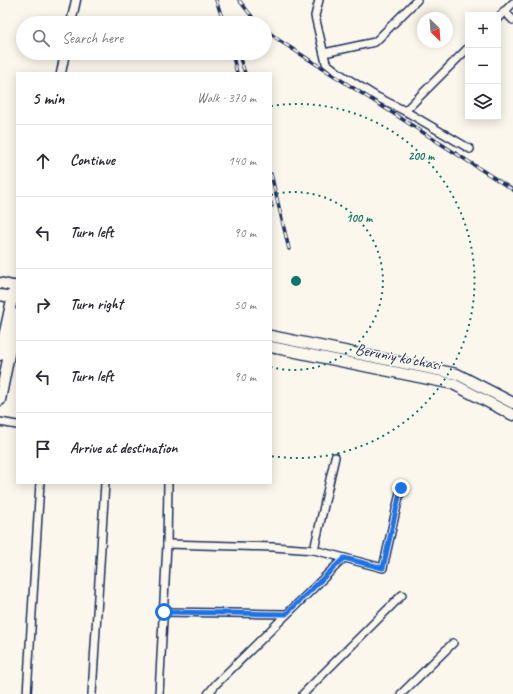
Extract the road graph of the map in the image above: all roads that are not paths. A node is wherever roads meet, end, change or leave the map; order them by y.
1 (76, 0) edge
2 (319, 0) edge
3 (417, 0) edge
4 (513, 3) edge
5 (504, 11) junction
6 (501, 14) edge
7 (73, 16) edge
8 (513, 20) edge
9 (465, 51) edge
10 (324, 54) junction
11 (64, 60) edge
12 (61, 72) edge
13 (405, 111) junction
14 (470, 149) dead end
15 (0, 284) edge
16 (16, 286) edge
17 (0, 295) edge
18 (15, 298) edge
19 (16, 319) edge
20 (272, 336) edge
21 (272, 347) edge
22 (0, 355) edge
23 (0, 400) edge
24 (513, 403) edge
25 (513, 415) edge
26 (0, 422) edge
27 (16, 425) edge
28 (335, 456) dead end
29 (40, 484) edge
30 (105, 484) edge
31 (168, 484) edge
32 (401, 488) dead end
33 (167, 544) junction
34 (314, 550) junction
35 (344, 558) junction
36 (402, 595) dead end
37 (164, 612) junction
38 (286, 614) junction
39 (453, 643) dead end
40 (27, 694) edge
41 (92, 694) edge
42 (160, 694) edge
43 (208, 694) edge
44 (303, 694) edge
45 (401, 694) edge

1 - 7 street
2 - 10 street
3 - 10 street
4 - 5 street
5 - 6 street
5 - 8 street
9 - 13 street
10 - 13 street
11 - 12 street
13 - 14 street
15 - 16 main road
16 - 18 main road
17 - 18 main road
18 - 22 main road
19 - 23 main road
20 - 24 main road, Beruniy ko'chasi
21 - 25 main road, Beruniy ko'chasi
26 - 27 street
28 - 34 street
29 - 40 street
30 - 41 street
31 - 33 street
32 - 35 street
33 - 34 street
33 - 37 street
34 - 35 street
35 - 38 street
36 - 44 street
37 - 38 street
37 - 42 street
38 - 43 street
39 - 45 street

